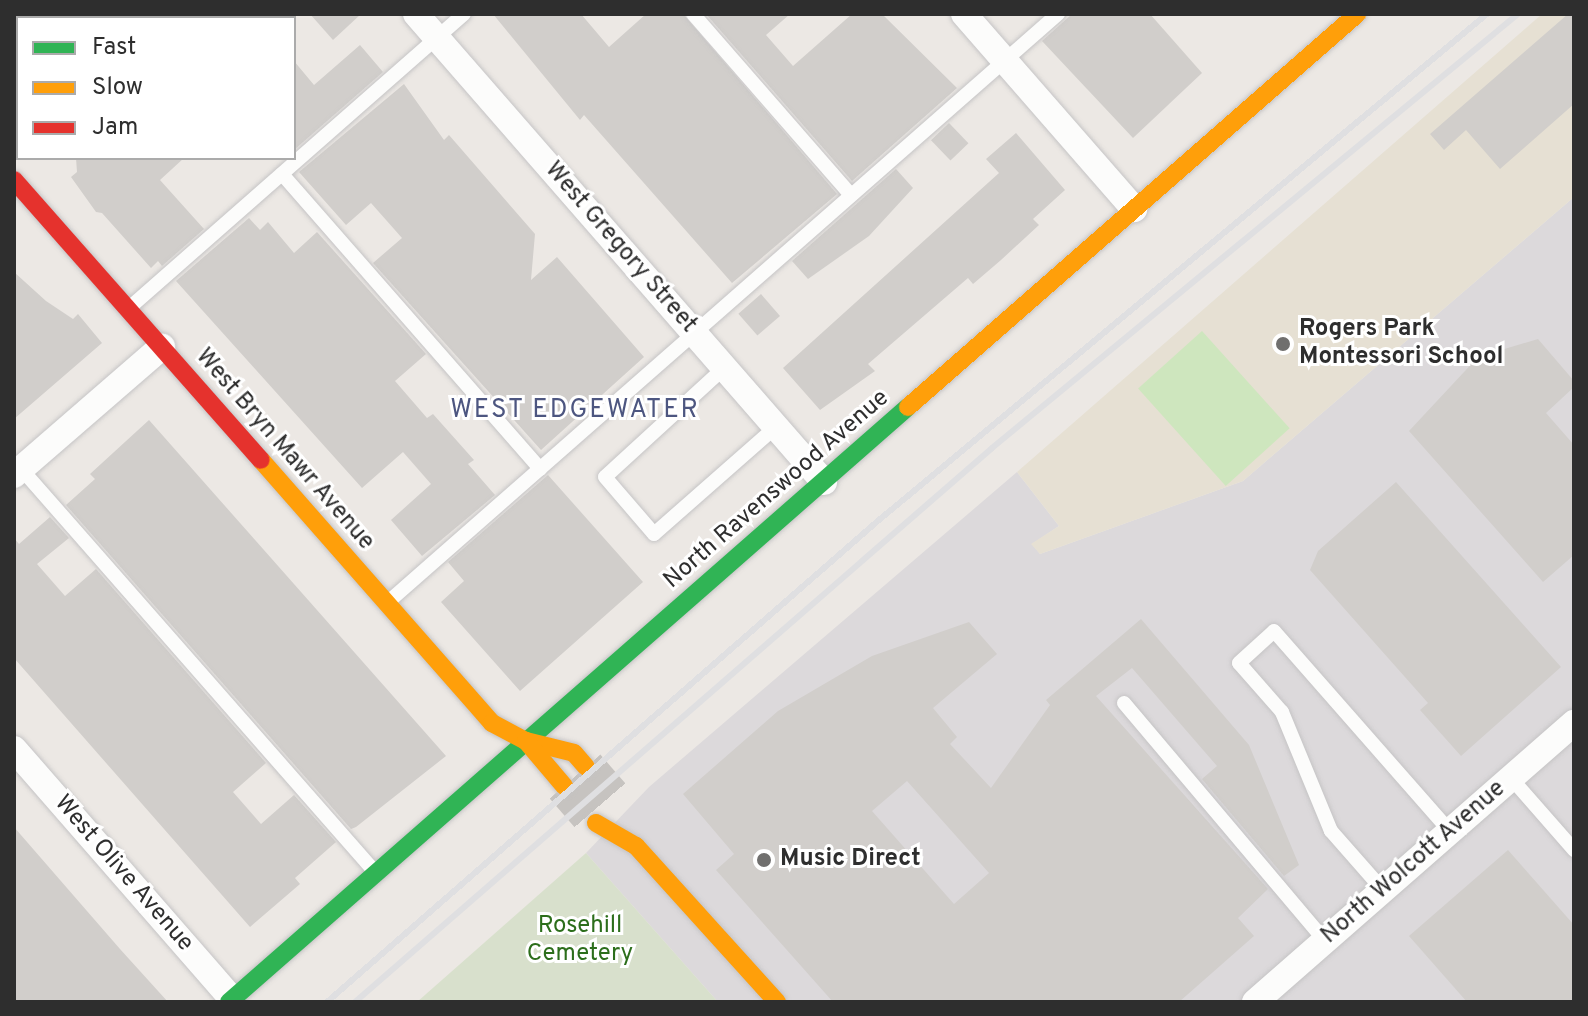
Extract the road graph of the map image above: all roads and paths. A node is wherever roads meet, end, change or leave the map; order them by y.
1 (416, 14) edge
2 (464, 14) edge
3 (693, 14) edge
4 (964, 14) edge
5 (1058, 14) edge
6 (1357, 14) edge
7 (437, 38) junction
8 (1005, 61) junction
9 (282, 174) junction
10 (14, 180) edge
11 (851, 195) junction
12 (1134, 209) junction
13 (128, 310) junction
14 (694, 334) junction
15 (162, 347) junction
16 (724, 368) junction
17 (776, 427) junction
18 (16, 468) edge
19 (540, 469) junction
20 (824, 482) junction
21 (387, 604) junction
22 (1124, 703) dead end
23 (1574, 723) edge
24 (526, 741) junction
25 (14, 749) edge
26 (586, 767) tunnel mouth
27 (1511, 778) junction
28 (564, 786) tunnel mouth
29 (624, 818) tunnel mouth
30 (596, 823) tunnel mouth
31 (1450, 831) junction
32 (636, 846) junction
33 (1574, 850) edge
34 (376, 873) junction
35 (1383, 890) junction
36 (1325, 941) junction
37 (231, 1000) edge
38 (777, 1002) edge
39 (1255, 1002) edge

1 - 7 street, West Gregory Street
2 - 7 lane
3 - 11 lane
4 - 8 street
5 - 8 lane
6 - 12 street, North Ravenswood Avenue
7 - 9 lane
7 - 14 street, West Gregory Street
8 - 11 lane
8 - 12 street
9 - 13 lane
9 - 19 lane
10 - 13 street, West Bryn Mawr Avenue
11 - 14 lane
12 - 20 street, North Ravenswood Avenue
13 - 15 street, West Bryn Mawr Avenue
14 - 16 street, West Gregory Street
14 - 19 lane
15 - 18 street
15 - 21 street, West Bryn Mawr Avenue
16 - 17 street, West Gregory Street
16 - 17 lane
17 - 20 street, West Gregory Street
18 - 34 lane
19 - 21 lane
20 - 24 street, North Ravenswood Avenue
21 - 24 street, West Bryn Mawr Avenue
22 - 36 lane
23 - 27 street, North Wolcott Avenue
24 - 26 street, West Bryn Mawr Avenue
24 - 28 street, West Bryn Mawr Avenue
24 - 34 street, North Ravenswood Avenue
25 - 37 street, West Olive Avenue
27 - 31 street, North Wolcott Avenue
27 - 33 lane
29 - 32 street
30 - 32 street
31 - 35 street, North Wolcott Avenue
31 - 35 lane
32 - 38 street
34 - 37 street, North Ravenswood Avenue
35 - 36 street, North Wolcott Avenue
36 - 39 street, North Wolcott Avenue

